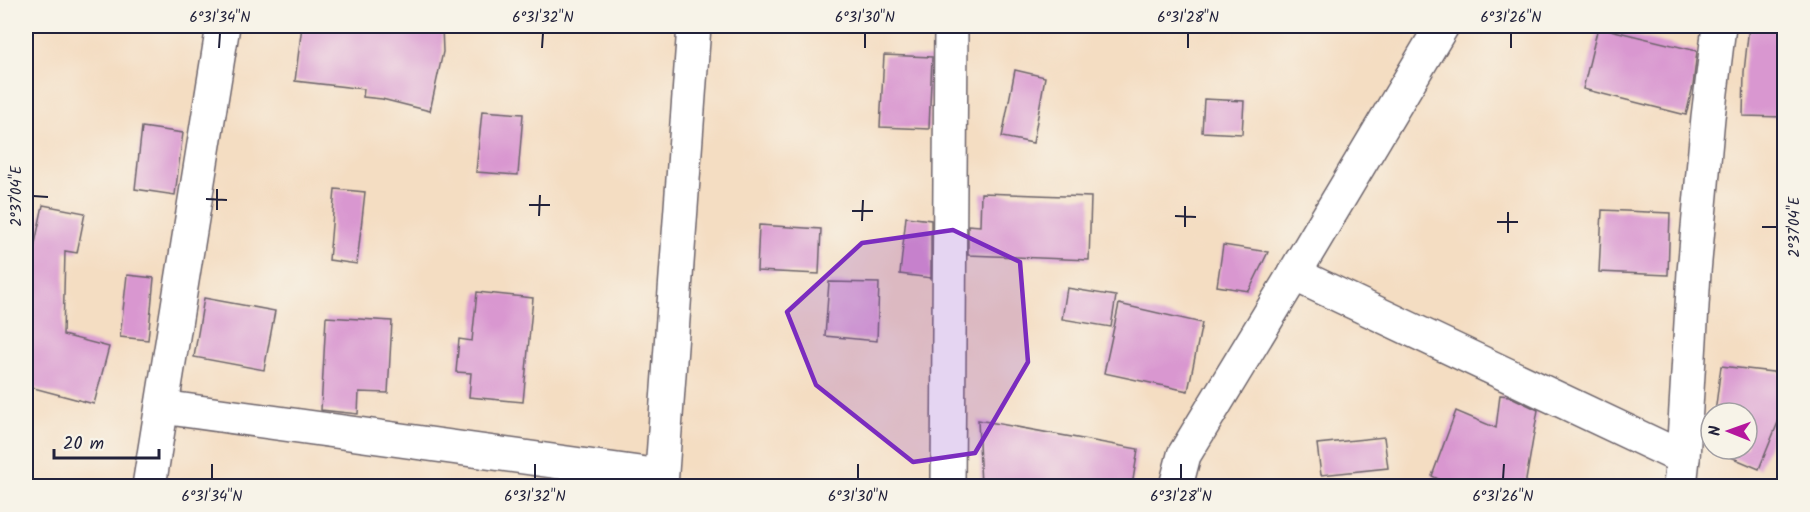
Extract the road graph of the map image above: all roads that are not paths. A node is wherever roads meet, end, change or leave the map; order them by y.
1 (223, 26) edge
2 (694, 26) edge
3 (951, 26) edge
4 (1442, 26) edge
5 (1719, 26) edge
6 (1294, 274) junction
7 (162, 407) junction
8 (1682, 472) edge
9 (661, 481) edge
10 (149, 486) edge
11 (948, 486) edge
12 (1176, 486) edge

1 - 7 street
2 - 9 street
3 - 11 street
4 - 6 street
5 - 8 street
6 - 8 street
6 - 12 street
7 - 9 street
7 - 10 street

